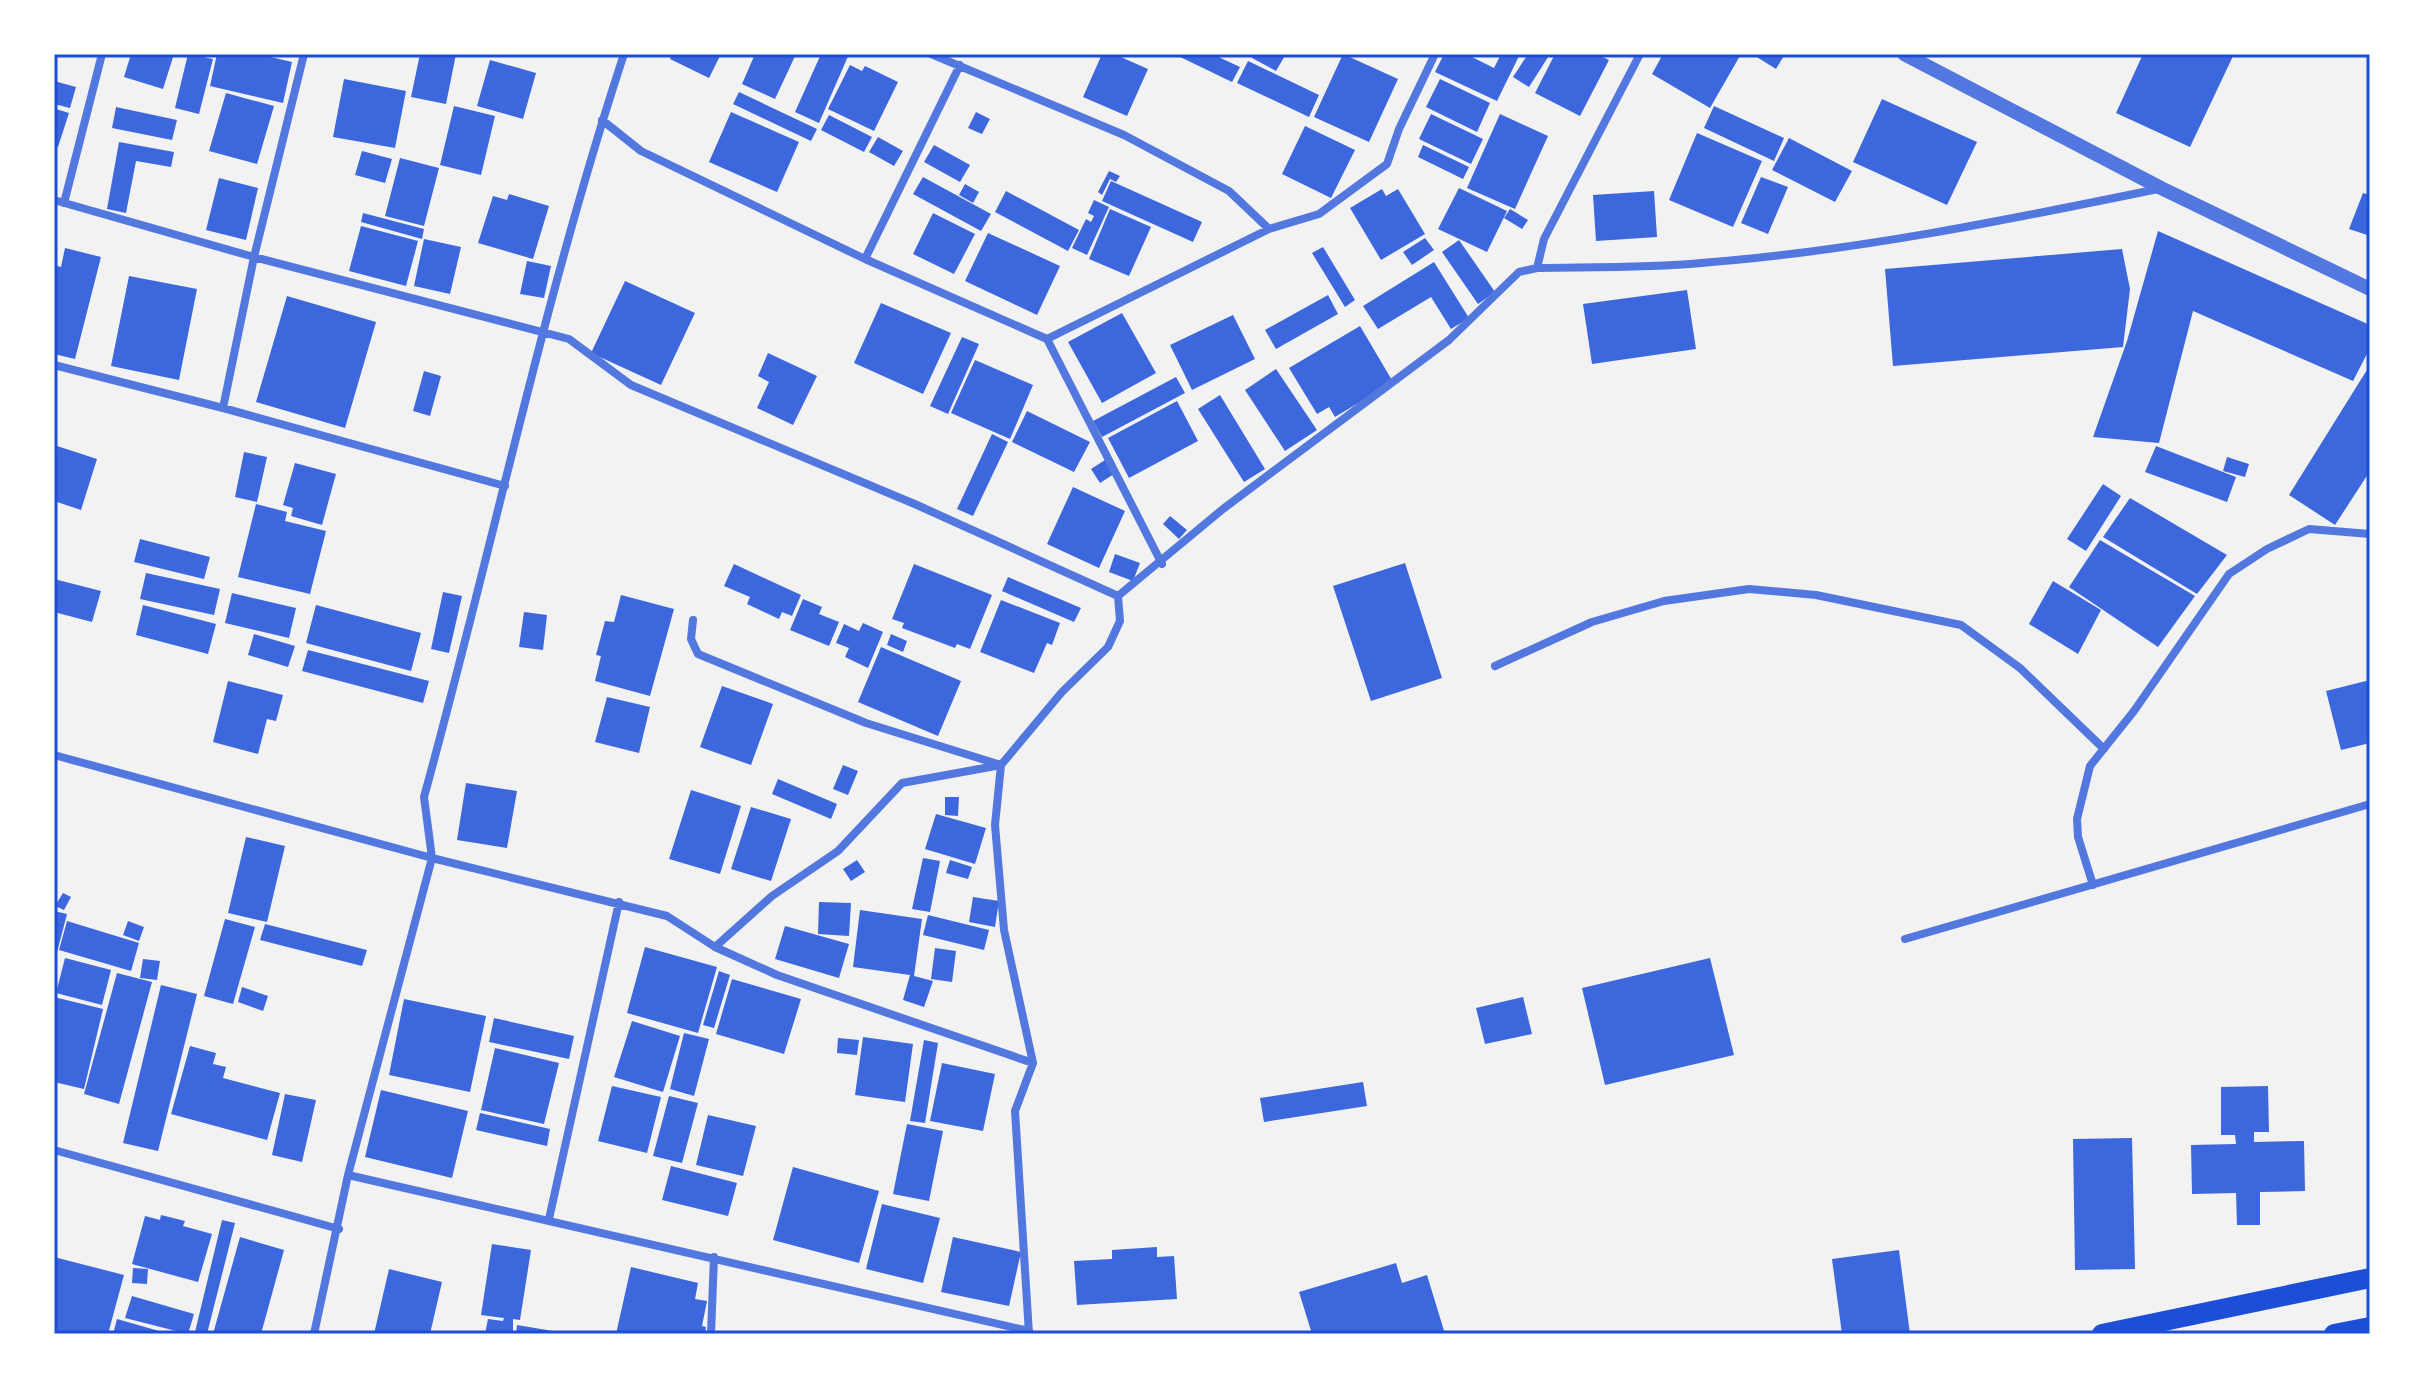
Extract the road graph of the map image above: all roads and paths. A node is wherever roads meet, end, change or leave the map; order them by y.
1 (102, 54) edge
2 (304, 54) edge
3 (624, 54) edge
4 (931, 54) edge
5 (1435, 54) edge
6 (1640, 54) edge
7 (1904, 54) edge
8 (960, 65) junction
9 (602, 120) junction
10 (2161, 188) junction
11 (54, 200) edge
12 (64, 203) junction
13 (1269, 229) junction
14 (254, 257) junction
15 (865, 259) junction
16 (1537, 268) junction
17 (2370, 289) edge
18 (545, 332) junction
19 (1047, 339) junction
20 (54, 365) edge
21 (223, 408) junction
22 (505, 486) junction
23 (2370, 534) edge
24 (1162, 564) junction
25 (1118, 596) junction
26 (693, 620) dead end
27 (1495, 666) dead end
28 (2104, 749) junction
29 (54, 755) edge
30 (1001, 765) junction
31 (2370, 804) edge
32 (432, 858) junction
33 (2093, 885) junction
34 (619, 902) junction
35 (1905, 939) dead end
36 (715, 947) junction
37 (1033, 1063) junction
38 (54, 1150) edge
39 (348, 1175) junction
40 (549, 1219) junction
41 (339, 1229) junction
42 (714, 1257) junction
43 (2370, 1278) edge
44 (2370, 1327) edge
45 (1029, 1333) edge
46 (314, 1334) edge
47 (711, 1334) edge
48 (2102, 1334) edge
49 (2334, 1334) edge

1 - 12 street
2 - 14 street
3 - 9 street
4 - 8 street
5 - 13 street
6 - 16 street
7 - 10 street
8 - 13 street
8 - 15 street
9 - 15 street
9 - 18 street
10 - 16 street
10 - 17 street
11 - 12 street
12 - 14 street
13 - 19 street
14 - 18 street
14 - 21 street
15 - 19 street
16 - 24 street
18 - 22 street
18 - 25 street
19 - 24 street
20 - 21 street
21 - 22 street
22 - 32 street
23 - 28 street
24 - 25 street
25 - 30 street
26 - 30 street
27 - 28 street
28 - 33 street
29 - 32 street
30 - 36 street
30 - 37 street
31 - 33 street
32 - 34 street
32 - 39 street
33 - 35 street
34 - 36 street
34 - 40 street
36 - 37 street
37 - 45 street
38 - 41 street
39 - 40 street
39 - 41 street
40 - 42 street
41 - 46 street
42 - 45 street
42 - 47 street
43 - 48 main road
44 - 49 main road

